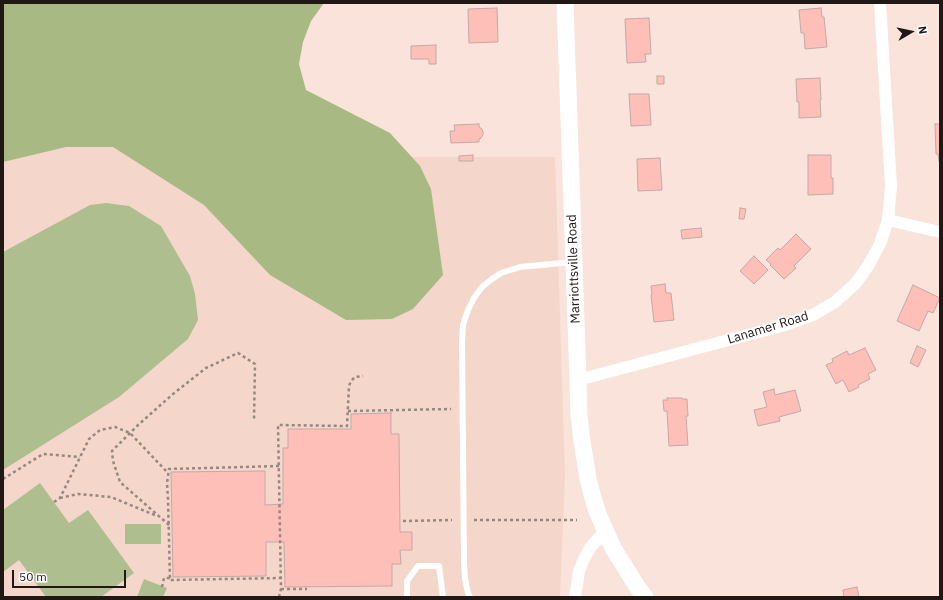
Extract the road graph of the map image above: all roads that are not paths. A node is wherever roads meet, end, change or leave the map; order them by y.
1 (565, 3) edge
2 (880, 3) edge
3 (888, 220) junction
4 (940, 232) edge
5 (574, 262) junction
6 (578, 380) junction
7 (605, 531) junction
8 (407, 597) edge
9 (443, 597) edge
10 (470, 597) edge
11 (576, 597) edge
12 (645, 597) edge

1 - 5 main road, Marriottsville Road
2 - 3 street, Lanamer Road
3 - 4 street
3 - 6 street, Lanamer Road
5 - 6 main road, Marriottsville Road
5 - 10 lane
6 - 7 main road, Marriottsville Road
7 - 11 street
7 - 12 main road, Marriottsville Road
8 - 9 lane

